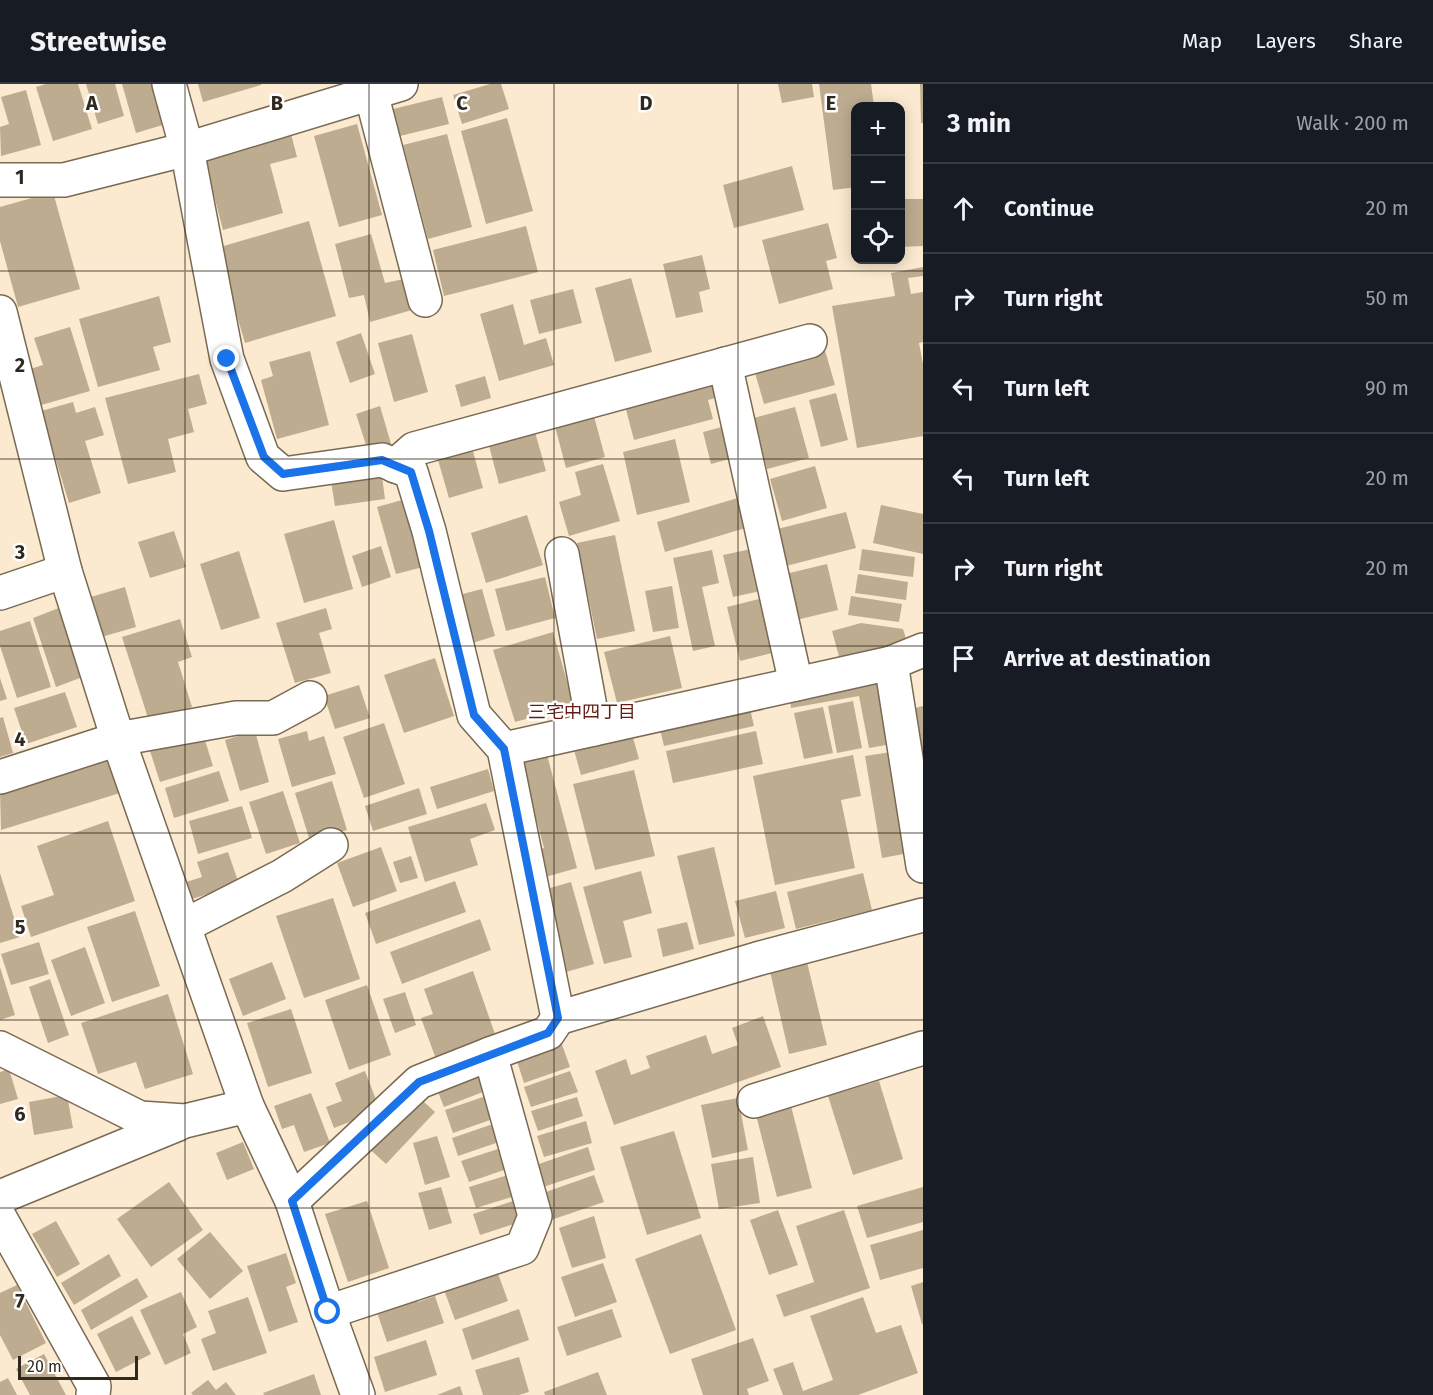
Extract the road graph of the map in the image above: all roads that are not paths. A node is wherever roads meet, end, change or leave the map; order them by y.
1 (169, 84) edge
2 (386, 89) edge
3 (187, 149) junction
4 (0, 180) edge
5 (425, 300) dead end
6 (0, 312) edge
7 (810, 341) dead end
8 (725, 364) junction
9 (395, 466) junction
10 (562, 554) dead end
11 (65, 571) junction
12 (0, 593) edge
13 (923, 650) edge
14 (891, 663) junction
15 (796, 684) junction
16 (310, 698) dead end
17 (594, 729) junction
18 (118, 739) junction
19 (504, 749) junction
20 (0, 777) edge
21 (331, 845) dead end
22 (923, 866) edge
23 (923, 915) edge
24 (184, 926) junction
25 (558, 1018) junction
26 (0, 1048) edge
27 (923, 1048) edge
28 (490, 1054) junction
29 (754, 1101) dead end
30 (247, 1106) junction
31 (185, 1121) junction
32 (0, 1197) edge
33 (292, 1201) junction
34 (0, 1218) edge
35 (328, 1312) junction
36 (93, 1395) edge
37 (358, 1395) edge

1 - 3 street
2 - 3 street
2 - 5 street
3 - 4 street
3 - 9 street
6 - 11 street
7 - 8 street
8 - 9 street
8 - 15 street
9 - 19 street
10 - 17 street
11 - 12 street
11 - 18 street
13 - 14 street
14 - 15 street
14 - 22 street
15 - 17 street
16 - 18 street
17 - 19 street
18 - 20 street
18 - 24 street
19 - 25 street
21 - 24 street
23 - 25 street
24 - 30 street
25 - 28 street
26 - 31 street
27 - 29 street
28 - 33 street
28 - 35 street
30 - 31 street
30 - 33 street
31 - 32 street
33 - 35 street
34 - 36 street
35 - 37 street

